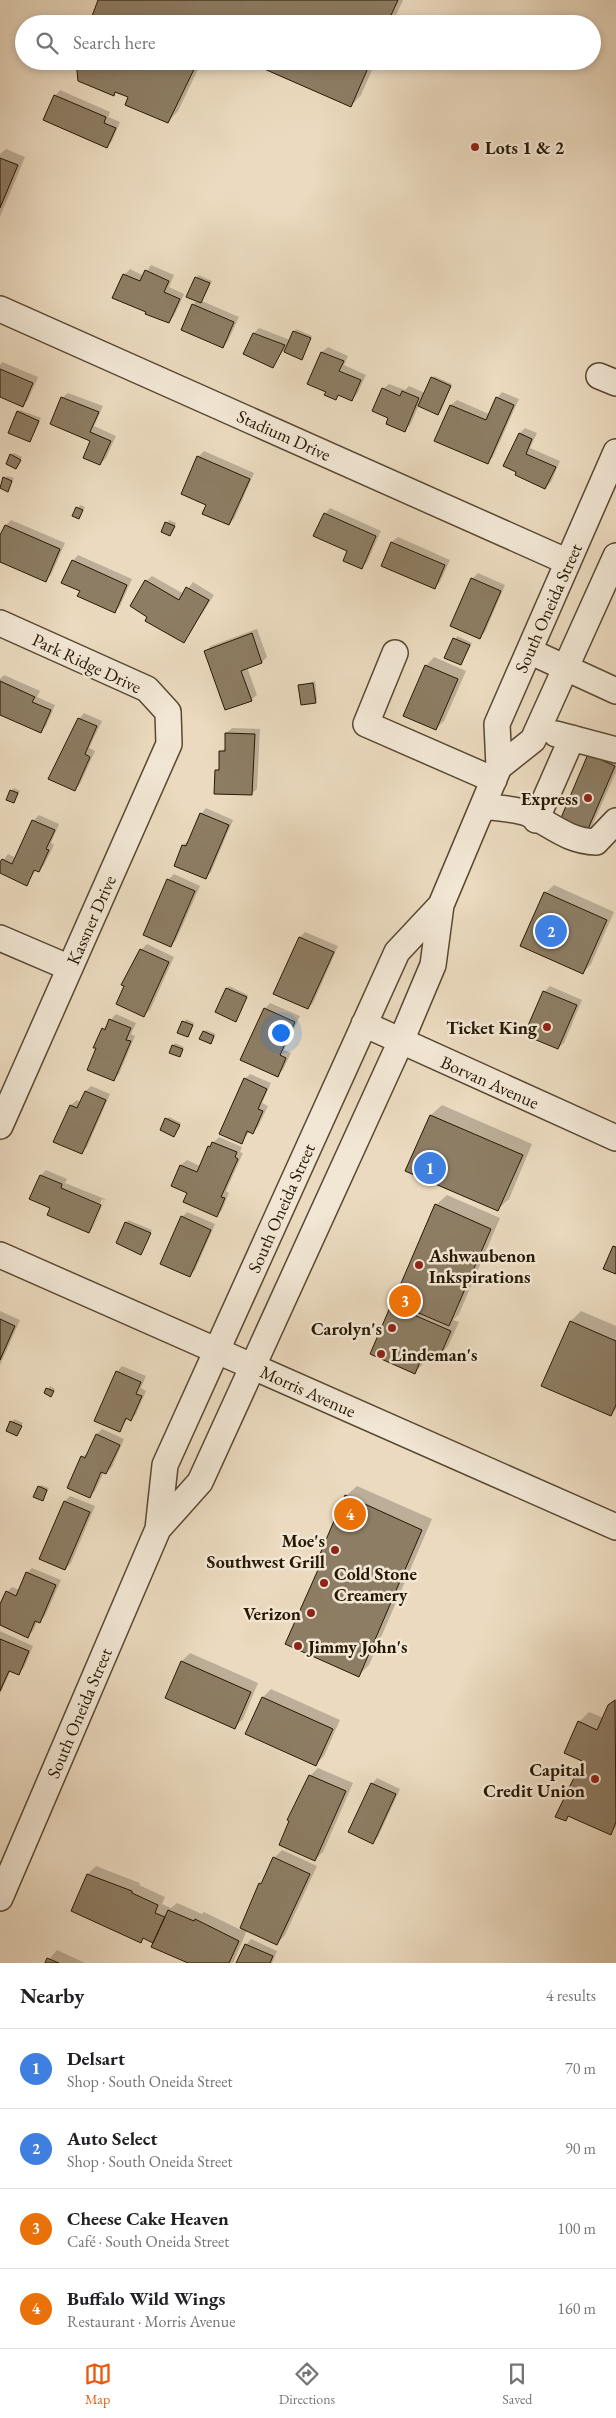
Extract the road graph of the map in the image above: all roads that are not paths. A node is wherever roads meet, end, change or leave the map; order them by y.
1 (0, 309) edge
2 (616, 452) edge
3 (616, 556) edge
4 (568, 562) junction
5 (0, 623) edge
6 (528, 651) junction
7 (395, 653) dead end
8 (565, 668) junction
9 (616, 690) edge
10 (168, 712) joint
11 (537, 731) junction
12 (572, 738) junction
13 (616, 750) edge
14 (496, 774) junction
15 (483, 806) junction
16 (536, 820) junction
17 (616, 821) edge
18 (441, 905) junction
19 (0, 938) edge
20 (70, 968) junction
21 (364, 1024) junction
22 (401, 1041) junction
23 (0, 1126) edge
24 (616, 1138) edge
25 (0, 1255) edge
26 (217, 1351) junction
27 (253, 1367) junction
28 (616, 1527) edge
29 (158, 1529) junction
30 (0, 1898) edge

1 - 4 street, Stadium Drive
2 - 4 street, South Oneida Street
3 - 8 street, South Oneida Street
4 - 6 street, South Oneida Street
5 - 10 street, Park Ridge Drive
6 - 8 street
6 - 14 street, South Oneida Street
7 - 14 street
8 - 9 street
8 - 11 street, South Oneida Street
10 - 20 street, Kassner Drive
11 - 12 street
11 - 14 street, South Oneida Street
12 - 13 street
12 - 16 street
14 - 15 street, South Oneida Street
15 - 16 street
15 - 18 street, South Oneida Street
16 - 17 street
18 - 21 street, South Oneida Street
18 - 22 street, South Oneida Street
19 - 20 street
20 - 23 street, Kassner Drive
21 - 22 street, Borvan Avenue
21 - 26 street, South Oneida Street
22 - 24 street, Borvan Avenue
22 - 27 street, South Oneida Street
25 - 26 street, Morris Avenue
26 - 27 street, Morris Avenue
26 - 29 street, South Oneida Street
27 - 28 street, Morris Avenue
27 - 29 street, South Oneida Street
29 - 30 street, South Oneida Street

